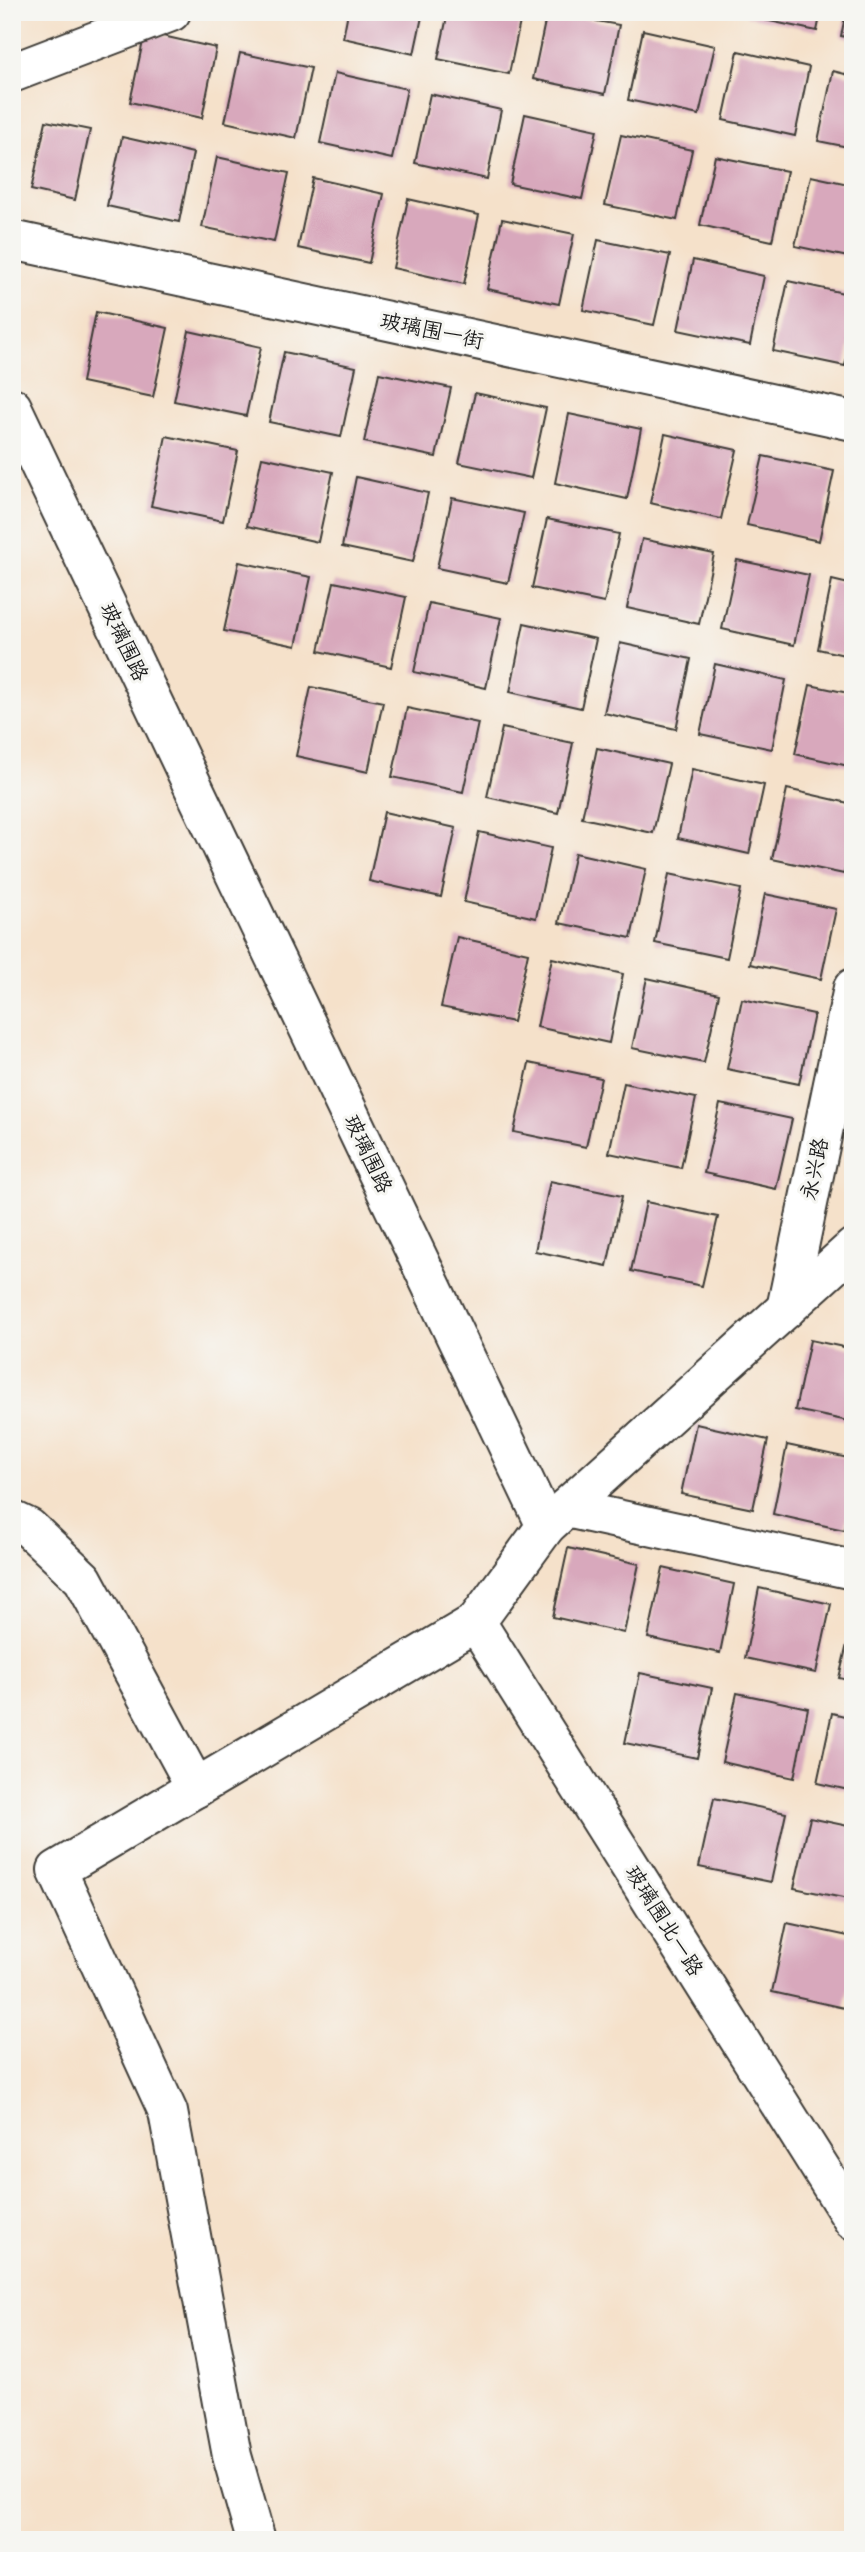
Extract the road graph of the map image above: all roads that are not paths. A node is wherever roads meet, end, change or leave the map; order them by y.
1 (171, 12) edge
2 (12, 73) edge
3 (12, 240) edge
4 (12, 407) edge
5 (853, 421) edge
6 (853, 988) edge
7 (853, 1248) edge
8 (786, 1309) junction
9 (556, 1517) junction
10 (12, 1520) edge
11 (853, 1570) edge
12 (476, 1622) junction
13 (196, 1788) junction
14 (853, 2220) edge
15 (256, 2540) edge

1 - 2 street
3 - 5 street, 玻璃围一街
4 - 9 street, 玻璃围路
6 - 8 street, 永兴路
7 - 8 street
8 - 9 street
9 - 11 street
9 - 12 street
10 - 13 street
12 - 13 street
12 - 14 street, 玻璃围北一路
13 - 15 street

